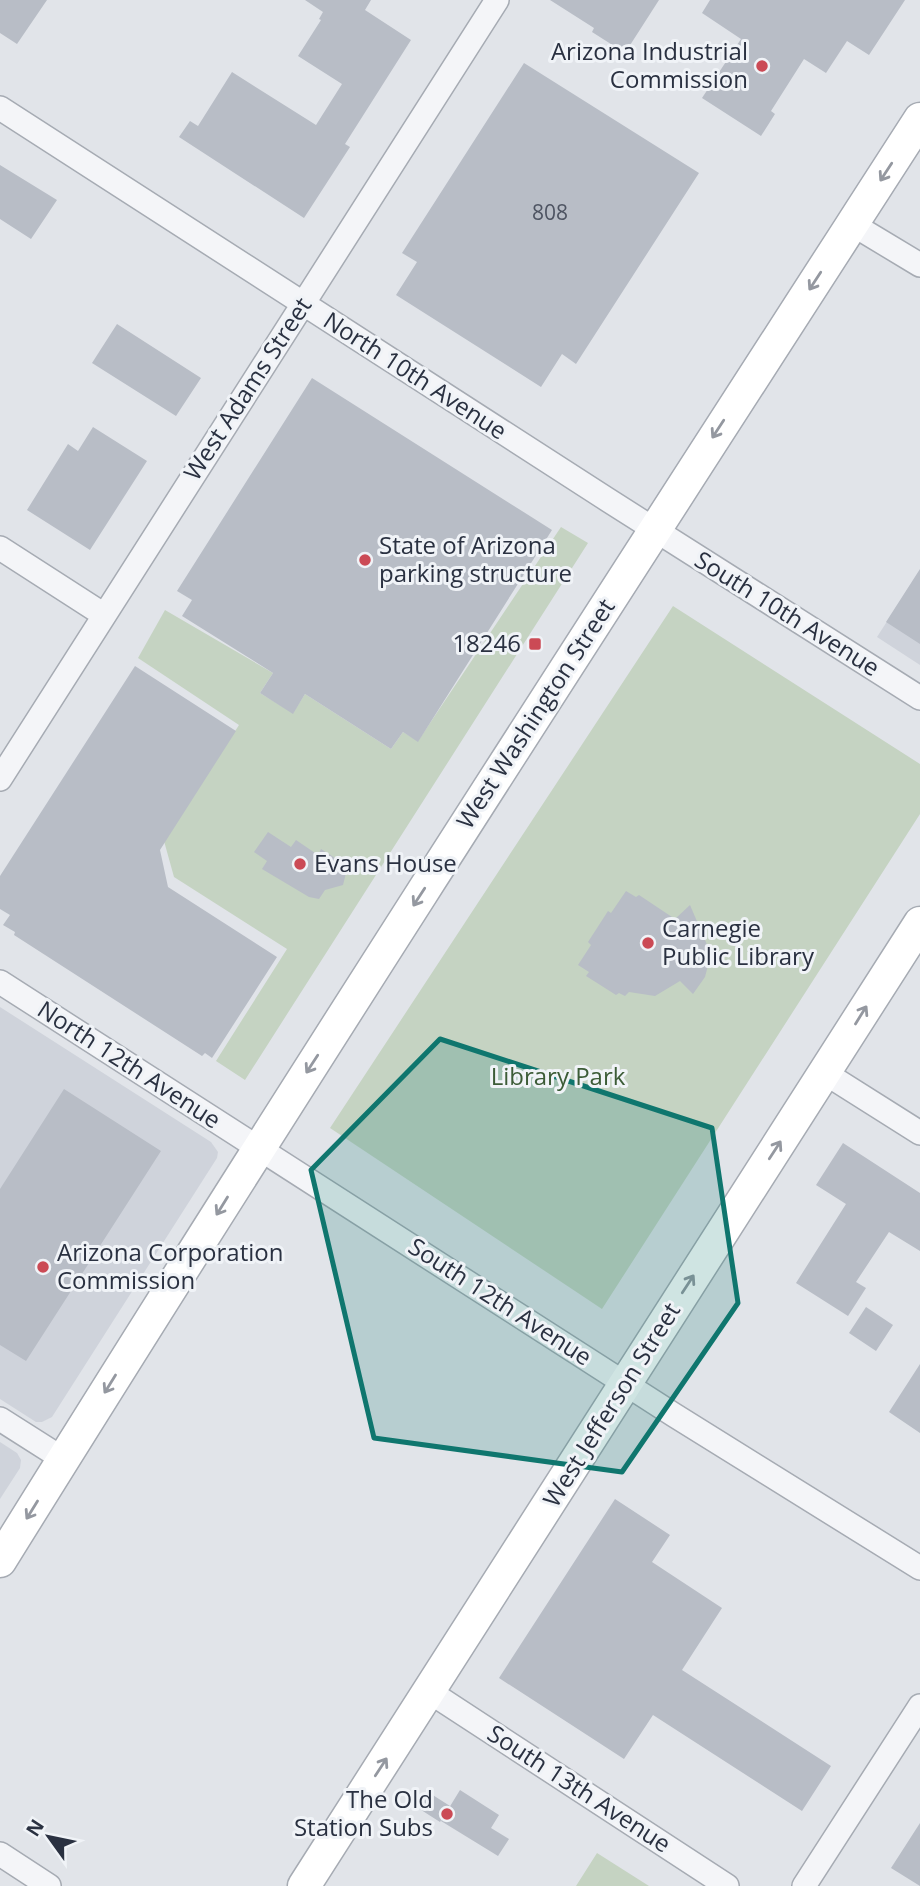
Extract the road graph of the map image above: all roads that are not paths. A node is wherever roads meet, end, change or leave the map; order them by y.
1 (497, 0) edge
2 (0, 108) edge
3 (920, 119) edge
4 (852, 224) junction
5 (920, 265) edge
6 (304, 302) junction
7 (654, 530) junction
8 (0, 548) edge
9 (104, 615) junction
10 (920, 698) edge
11 (0, 779) edge
12 (920, 923) edge
13 (0, 982) edge
14 (825, 1073) junction
15 (920, 1133) edge
16 (258, 1148) junction
17 (625, 1382) junction
18 (0, 1419) edge
19 (64, 1459) junction
20 (0, 1561) edge
21 (920, 1568) edge
22 (430, 1692) junction
23 (920, 1706) edge
24 (0, 1854) edge
25 (49, 1886) edge
26 (304, 1886) edge
27 (727, 1886) edge
28 (804, 1886) edge

1 - 6 street, West Adams Street
2 - 6 street, North 10th Avenue
3 -> 4 main road, West Washington Street
4 - 5 street
4 -> 7 main road, West Washington Street
6 - 7 street, North 10th Avenue
6 - 9 street, West Adams Street
7 - 10 street, South 10th Avenue
7 -> 16 main road, West Washington Street
8 - 9 street
9 - 11 street, West Adams Street
14 -> 12 main road, West Jefferson Street
13 - 16 street, North 12th Avenue
14 - 15 street
17 -> 14 main road, West Jefferson Street
16 - 17 street, South 12th Avenue
16 -> 19 main road, West Washington Street
17 - 21 street, South 12th Avenue
17 - 22 main road, West Jefferson Street
18 - 19 street
19 -> 20 main road, West Washington Street
26 -> 22 main road, West Jefferson Street
22 - 27 street, South 13th Avenue
23 - 28 street
24 - 25 street

